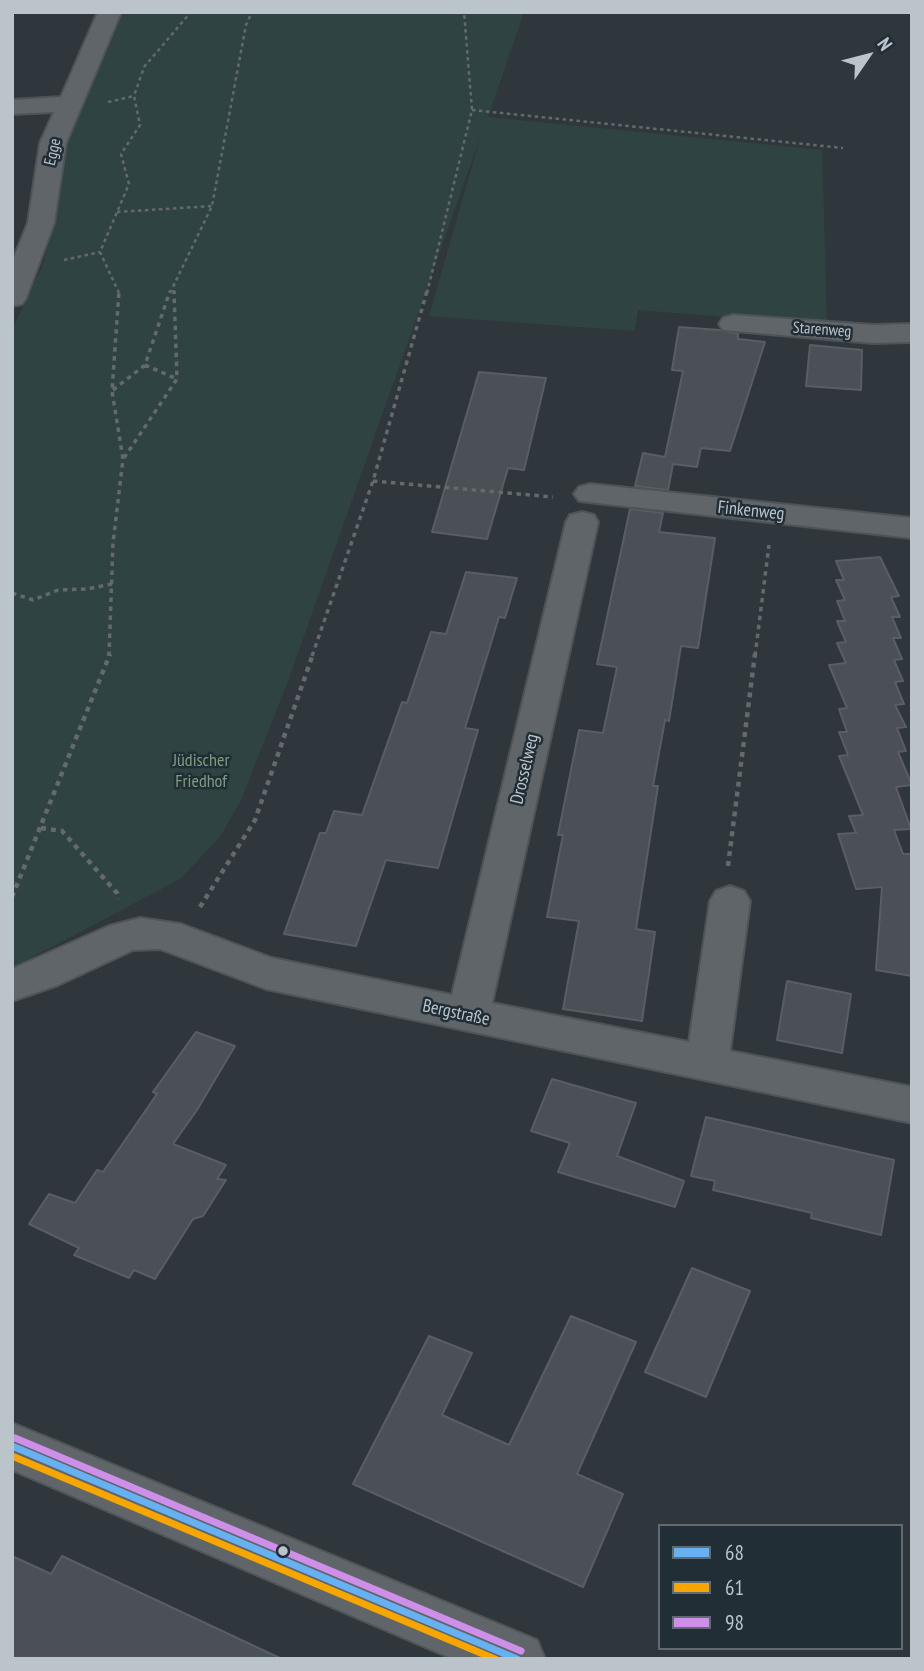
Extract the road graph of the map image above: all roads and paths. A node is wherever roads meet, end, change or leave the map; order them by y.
1 (110, 12) edge
2 (191, 12) edge
3 (252, 12) edge
4 (464, 12) edge
5 (69, 104) junction
6 (12, 107) edge
7 (471, 110) junction
8 (843, 148) dead end
9 (212, 206) junction
10 (117, 212) junction
11 (174, 280) junction
12 (12, 298) edge
13 (733, 324) dead end
14 (912, 333) edge
15 (145, 365) junction
16 (177, 379) junction
17 (112, 391) junction
18 (123, 459) junction
19 (373, 481) junction
20 (578, 505) junction
21 (773, 513) junction
22 (912, 528) edge
23 (112, 583) junction
24 (12, 593) edge
25 (41, 828) junction
26 (12, 897) edge
27 (730, 901) joint
28 (161, 936) junction
29 (12, 985) edge
30 (468, 1016) junction
31 (707, 1065) junction
32 (912, 1105) edge
33 (12, 1446) edge
34 (518, 1659) edge

1 - 5 street, Egge
2 - 10 path
3 - 9 path
4 - 7 path
5 - 6 street
5 - 12 street, Egge
7 - 8 path
7 - 19 path
9 - 10 path
9 - 11 path
10 - 17 path
11 - 15 path
11 - 16 path
13 - 14 street, Starenweg
15 - 16 path
15 - 17 path
16 - 18 path
17 - 18 path
18 - 23 path
19 - 20 path
19 - 28 path
20 - 21 street, Finkenweg
20 - 30 street, Drosselweg
21 - 22 street, Finkenweg
21 - 27 path
23 - 24 path
23 - 25 path
25 - 26 path
25 - 28 path
27 - 31 street
28 - 29 street
28 - 30 street, Bergstraße
30 - 31 street, Bergstraße
31 - 32 street, Bergstraße
33 - 34 street

